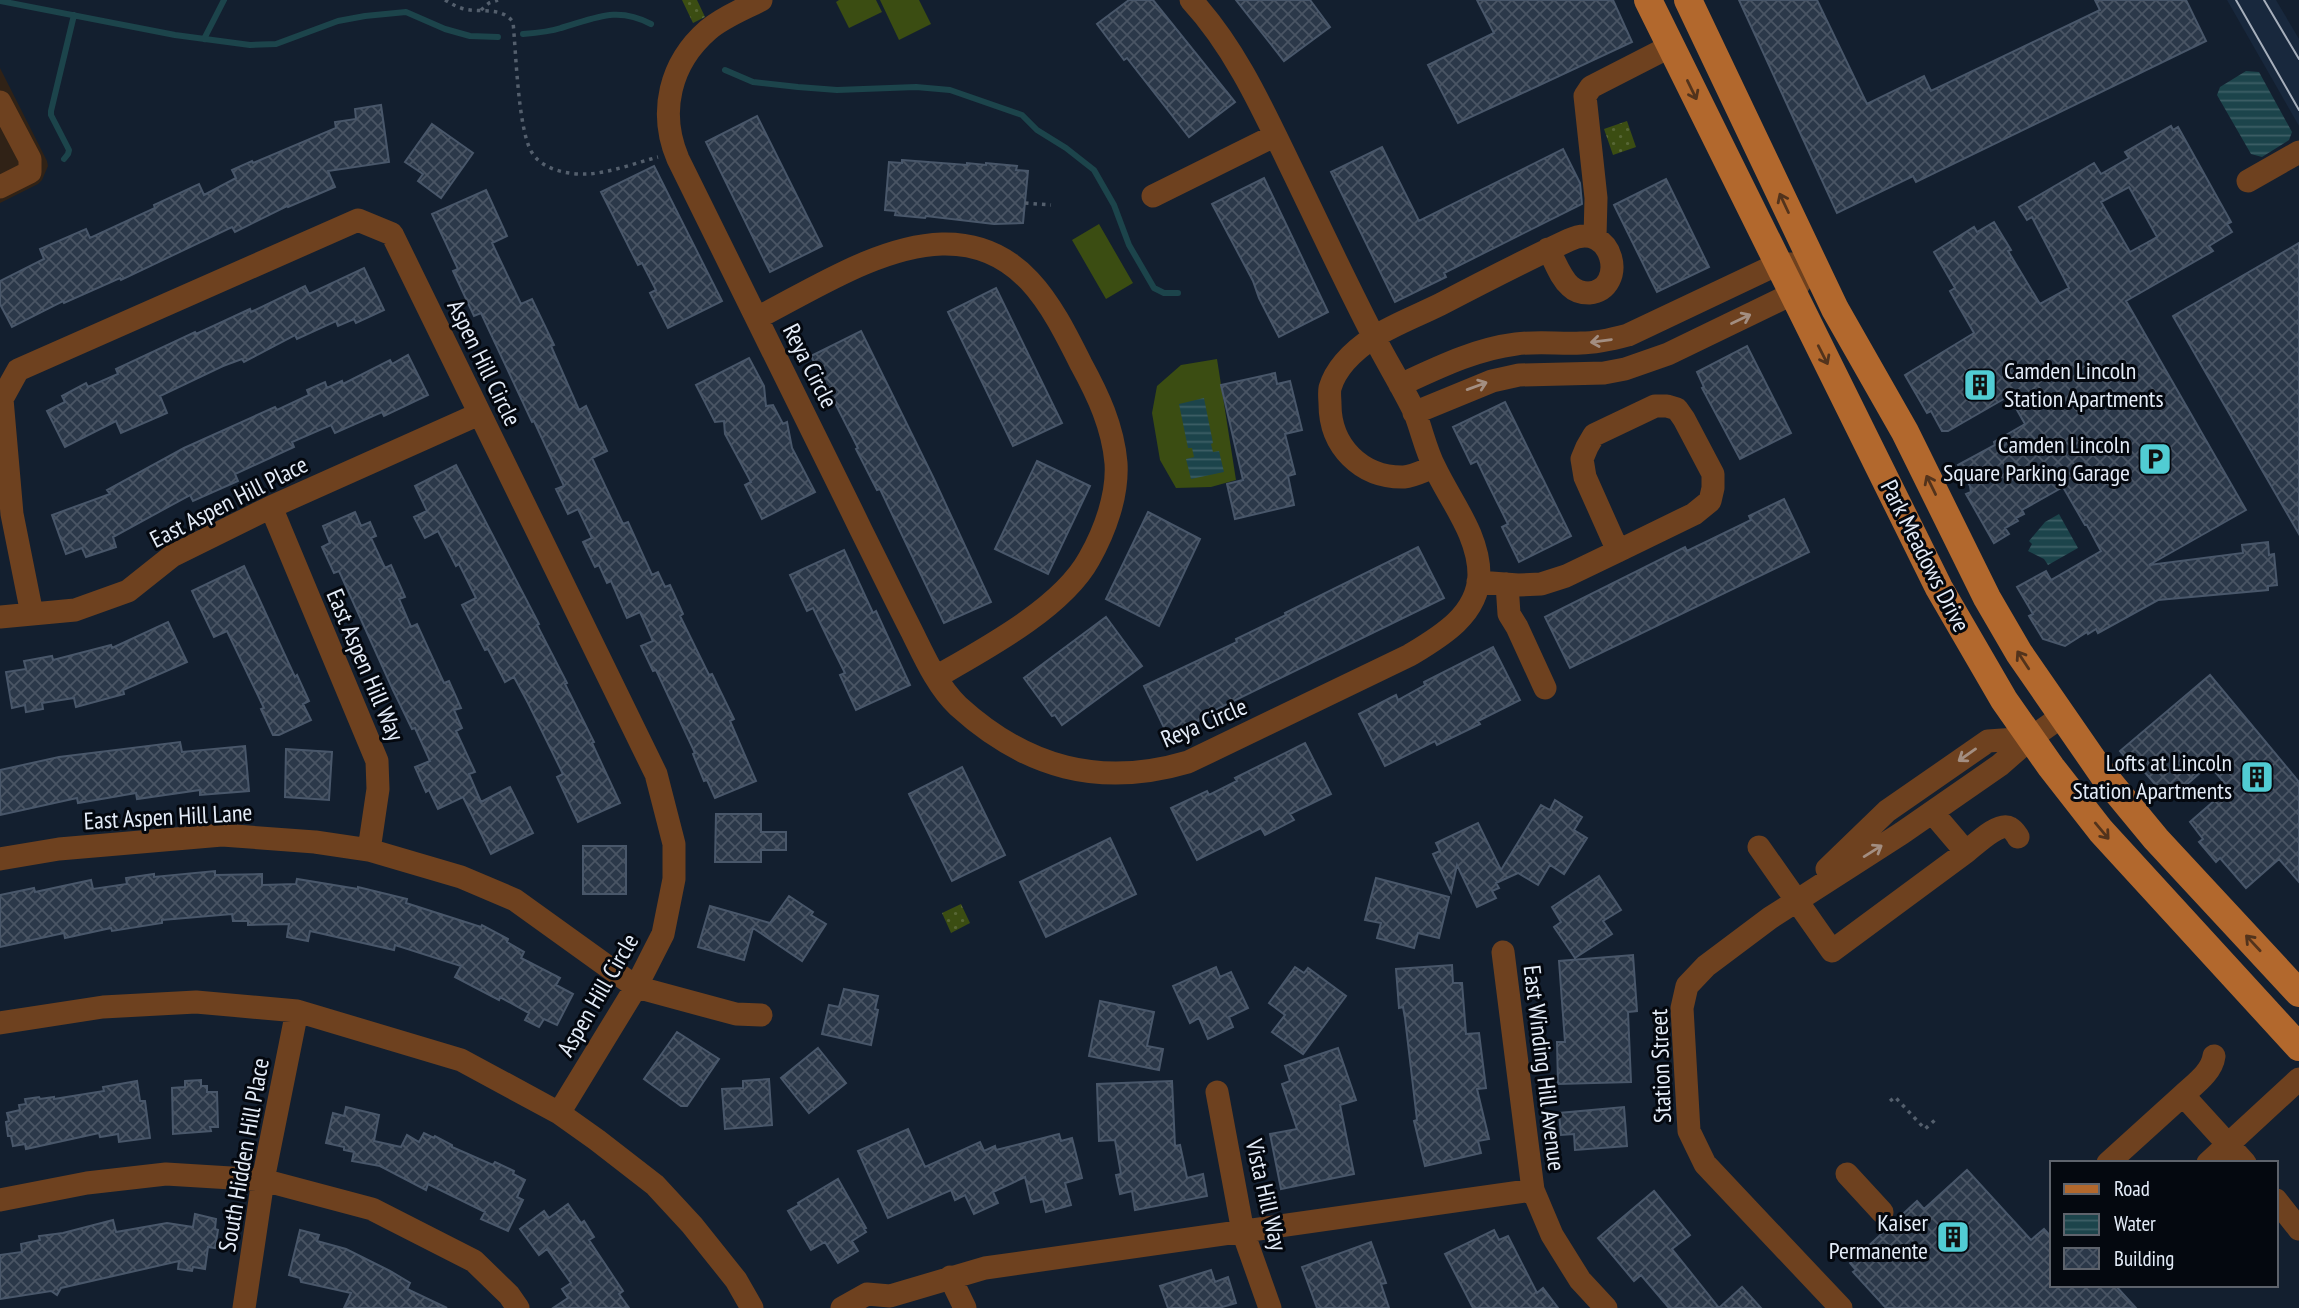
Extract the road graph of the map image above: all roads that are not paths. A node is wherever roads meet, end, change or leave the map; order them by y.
1 (761, 0) edge
2 (1191, 0) edge
3 (1648, 0) edge
4 (1688, 0) edge
5 (1671, 46) junction
6 (0, 102) edge
7 (1274, 136) junction
8 (2299, 152) edge
9 (2248, 181) dead end
10 (0, 187) edge
11 (1153, 196) dead end
12 (1595, 237) junction
13 (1548, 250) junction
14 (1778, 264) junction
15 (1813, 264) junction
16 (1792, 294) junction
17 (757, 318) junction
18 (1665, 318) junction
19 (1374, 337) junction
20 (1679, 348) junction
21 (1400, 385) junction
22 (1414, 413) junction
23 (479, 414) junction
24 (1434, 467) junction
25 (271, 507) junction
26 (1618, 551) junction
27 (1478, 582) junction
28 (1507, 584) junction
29 (32, 614) junction
30 (0, 617) edge
31 (936, 677) junction
32 (1545, 688) dead end
33 (2062, 716) junction
34 (2031, 738) junction
35 (1932, 812) junction
36 (2018, 837) dead end
37 (1759, 847) dead end
38 (369, 850) junction
39 (1966, 852) junction
40 (0, 859) edge
41 (1794, 900) junction
42 (1503, 953) dead end
43 (636, 987) junction
44 (2299, 993) edge
45 (297, 1011) junction
46 (761, 1015) dead end
47 (0, 1023) edge
48 (2299, 1047) edge
49 (2214, 1056) dead end
50 (2299, 1079) edge
51 (1217, 1092) dead end
52 (2183, 1095) junction
53 (559, 1113) junction
54 (2228, 1143) junction
55 (2110, 1161) edge
56 (2210, 1161) edge
57 (2243, 1161) edge
58 (1847, 1174) dead end
59 (263, 1180) junction
60 (1533, 1190) junction
61 (0, 1200) edge
62 (2278, 1203) edge
63 (1882, 1212) dead end
64 (2299, 1228) edge
65 (1244, 1232) junction
66 (950, 1277) junction
67 (887, 1302) edge
68 (244, 1308) edge
69 (518, 1308) edge
70 (752, 1308) edge
71 (842, 1308) edge
72 (965, 1308) edge
73 (1270, 1308) edge
74 (1606, 1308) edge
75 (1840, 1308) edge

1 - 17 street, Reya Circle
2 - 7 street
3 - 5 main road, Park Meadows Drive
15 -> 4 main road, Park Meadows Drive
5 - 12 street
5 -> 14 main road, Park Meadows Drive
6 - 10 street
7 - 11 street
7 - 19 street
8 - 9 street
12 - 13 street
12 - 13 street
13 - 19 street
14 - 15 street
14 - 16 main road, Park Meadows Drive
14 - 18 street
15 - 16 street
33 -> 15 main road, Park Meadows Drive
20 -> 16 street
16 -> 34 main road, Park Meadows Drive
17 - 31 street, Reya Circle
17 - 31 street
18 - 20 street
18 -> 21 street
19 - 21 street
19 - 24 street
22 -> 20 street
21 - 22 street
22 - 24 street
23 - 25 street, East Aspen Hill Place
23 - 29 street, Aspen Hill Circle
23 - 43 street, Aspen Hill Circle
24 - 27 street
25 - 29 street, East Aspen Hill Place
25 - 38 street, East Aspen Hill Way
26 - 26 street
26 - 28 street
27 - 28 street
27 - 31 street, Reya Circle
28 - 32 street
29 - 30 street, East Aspen Hill Place
33 - 34 street, Station Street
44 -> 33 main road, Park Meadows Drive
34 - 35 street, Station Street
34 -> 41 street, Station Street
34 -> 48 main road, Park Meadows Drive
35 - 39 street
41 -> 35 street, Station Street
36 - 39 street
37 - 41 street
38 - 40 street, East Aspen Hill Lane
38 - 43 street, East Aspen Hill Lane
39 - 41 street
41 - 75 street, Station Street
42 - 60 street, East Winding Hill Avenue
43 - 46 street, East Aspen Hill Lane
43 - 53 street, Aspen Hill Circle
45 - 47 street
45 - 53 street
45 - 59 street, South Hidden Hill Place
49 - 52 street
50 - 54 street
51 - 65 street, Vista Hill Way
52 - 54 street
52 - 55 street
53 - 70 street
54 - 56 street
54 - 57 street
58 - 63 street
59 - 61 street
59 - 68 street, South Hidden Hill Place
59 - 69 street
60 - 65 street
60 - 74 street, East Winding Hill Avenue
62 - 64 street
65 - 66 street
65 - 73 street, Vista Hill Way
66 - 67 street
66 - 72 street
67 - 71 street

